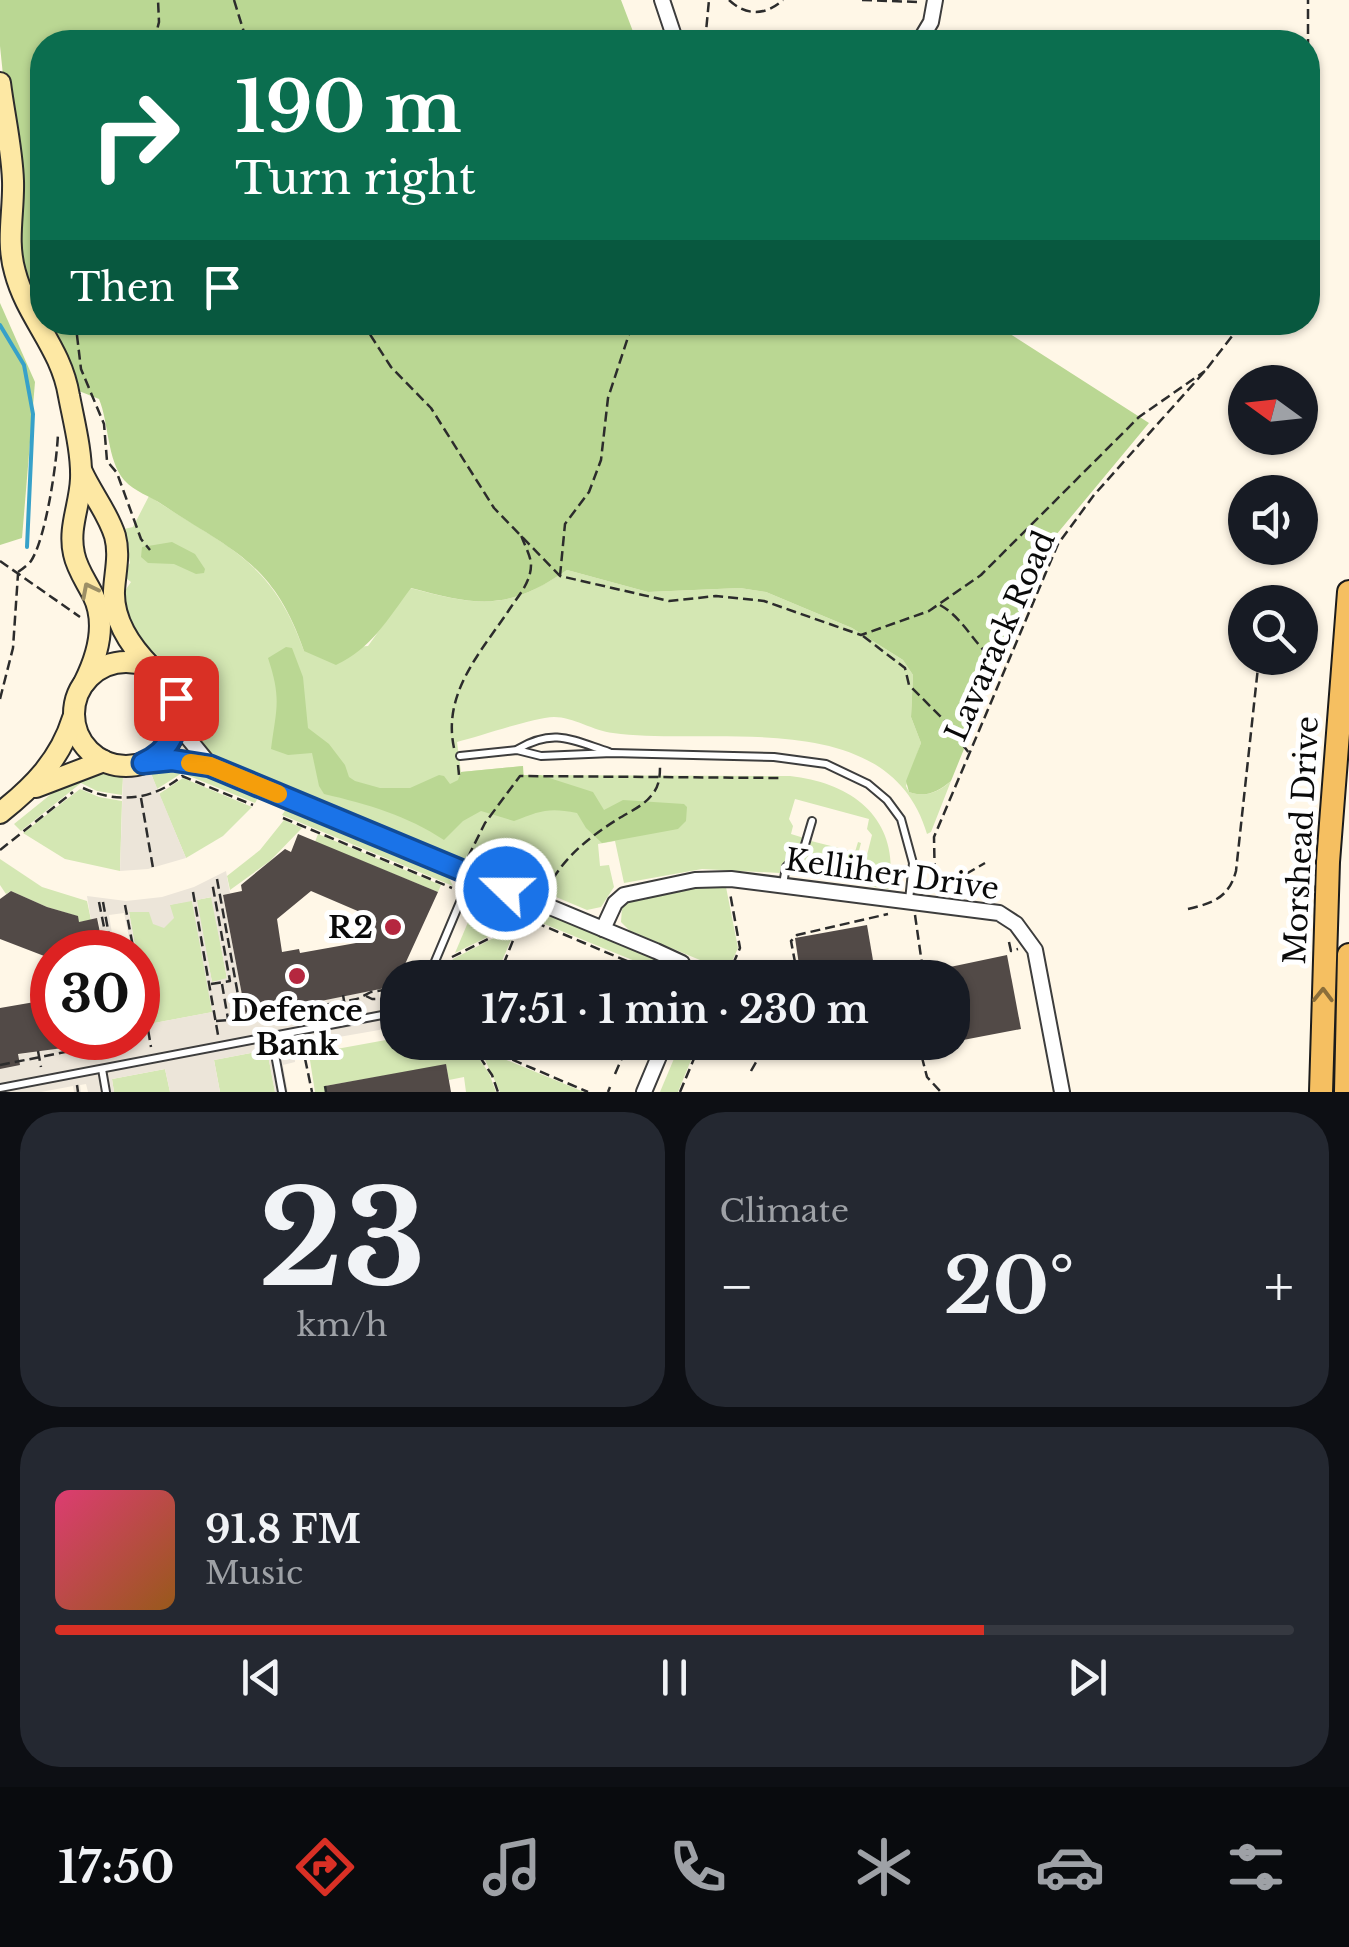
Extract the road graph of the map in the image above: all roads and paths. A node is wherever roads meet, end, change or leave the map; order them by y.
1 (158, 0) edge
2 (234, 0) edge
3 (662, 0) edge
4 (709, 0) edge
5 (728, 0) edge
6 (783, 0) edge
7 (862, 0) edge
8 (1308, 0) edge
9 (935, 1) edge
10 (157, 30) edge
11 (243, 30) edge
12 (672, 30) edge
13 (706, 30) edge
14 (926, 30) edge
15 (1308, 30) edge
16 (0, 83) edge
17 (30, 311) edge
18 (46, 335) edge
19 (77, 335) edge
20 (370, 335) edge
21 (629, 335) edge
22 (1233, 335) edge
23 (1205, 372) junction
24 (58, 428) dead end
25 (81, 470) junction
26 (520, 534) junction
27 (150, 550) dead end
28 (0, 561) edge
29 (18, 572) junction
30 (560, 576) junction
31 (1349, 592) edge
32 (938, 604) junction
33 (99, 632) junction
34 (862, 635) junction
35 (1005, 668) junction
36 (154, 670) junction
37 (1256, 675) edge
38 (84, 683) junction
39 (0, 699) edge
40 (178, 706) junction
41 (74, 717) junction
42 (516, 750) junction
43 (969, 753) junction
44 (612, 754) junction
45 (660, 754) junction
46 (460, 756) dead end
47 (104, 762) junction
48 (143, 763) junction
49 (210, 766) junction
50 (459, 775) dead end
51 (660, 777) junction
52 (782, 778) dead end
53 (30, 789) junction
54 (140, 797) junction
55 (254, 805) dead end
56 (0, 813) edge
57 (283, 818) dead end
58 (812, 821) dead end
59 (0, 850) edge
60 (985, 864) dead end
61 (153, 868) dead end
62 (466, 873) junction
63 (217, 879) dead end
64 (212, 882) dead end
65 (783, 885) junction
66 (730, 887) dead end
67 (454, 889) dead end
68 (193, 892) dead end
69 (546, 894) dead end
70 (480, 899) dead end
71 (101, 902) dead end
72 (126, 905) dead end
73 (910, 906) junction
74 (1188, 909) dead end
75 (894, 913) dead end
76 (930, 913) dead end
77 (915, 916) dead end
78 (523, 917) junction
79 (520, 923) junction
80 (604, 929) junction
81 (106, 930) edge
82 (130, 930) edge
83 (1007, 932) dead end
84 (1011, 951) dead end
85 (1349, 955) edge
86 (452, 957) dead end
87 (435, 960) edge
88 (505, 960) edge
89 (622, 960) edge
90 (677, 960) edge
91 (735, 960) edge
92 (795, 960) edge
93 (922, 960) edge
94 (222, 982) junction
95 (210, 984) junction
96 (380, 992) edge
97 (343, 995) dead end
98 (364, 996) junction
99 (380, 999) edge
100 (344, 1001) junction
101 (318, 1006) junction
102 (346, 1012) dead end
103 (320, 1013) dead end
104 (380, 1016) edge
105 (242, 1019) junction
106 (228, 1020) junction
107 (216, 1021) junction
108 (218, 1035) dead end
109 (272, 1038) junction
110 (302, 1044) dead end
111 (30, 1060) edge
112 (40, 1060) edge
113 (482, 1060) edge
114 (512, 1060) edge
115 (621, 1060) edge
116 (657, 1060) edge
117 (693, 1060) edge
118 (757, 1060) edge
119 (923, 1060) edge
120 (0, 1065) edge
121 (42, 1068) dead end
122 (102, 1070) junction
123 (751, 1071) dead end
124 (615, 1074) dead end
125 (77, 1086) dead end
126 (0, 1088) edge
127 (78, 1092) edge
128 (106, 1092) edge
129 (282, 1092) edge
130 (312, 1092) edge
131 (498, 1092) edge
132 (588, 1092) edge
133 (644, 1092) edge
134 (680, 1092) edge
135 (941, 1092) edge
136 (1062, 1092) edge
137 (1322, 1092) edge
138 (1346, 1092) edge

1 - 10 path
2 - 11 path
3 - 12 street
4 - 13 path
5 - 6 path
7 - 9 path
8 - 15 path
9 - 14 street
16 - 17 street
18 - 25 street
19 - 27 path
20 - 26 path
21 - 30 path
22 - 23 path, Lavarack Road
23 - 32 path
23 - 35 path, Lavarack Road
24 - 29 path
33 -> 25 street
25 - 36 street
26 - 30 path
26 - 50 path
28 - 29 path
29 - 33 path
29 - 39 path
30 - 34 path
137 -> 31 main road, Morshead Drive
32 - 34 path
32 - 35 path
33 - 38 street
34 - 43 path
35 - 43 path, Lavarack Road
36 - 38 street
36 - 40 street
37 - 74 path
38 - 41 street
40 - 48 street
40 - 49 street
41 - 47 street
41 - 53 street
42 - 44 lane
42 - 44 lane
42 - 46 lane
43 - 60 path, Lavarack Road
44 - 45 lane
45 - 51 path
45 - 73 lane
47 - 48 street
47 - 53 street
48 - 49 street
49 - 62 street
51 - 52 path
51 - 62 path
51 - 69 path
53 - 56 street
54 - 55 path
54 - 59 path
54 - 61 path
57 - 67 path
58 - 65 lane
62 - 80 street
62 - 87 lane
63 - 105 path
64 - 94 path
65 - 73 street, Kelliher Drive
65 - 80 street, Kelliher Drive
66 - 91 path
68 - 95 path
70 - 78 path
71 - 81 path
72 - 82 path
73 - 76 path
73 - 136 street, Kelliher Drive
75 - 92 path
77 - 93 path
78 - 79 path
78 - 89 path
79 - 86 path
79 - 88 path
80 - 90 street
83 - 84 path
85 - 138 main road, Morshead Drive
94 - 95 path
94 - 106 path
95 - 107 path
96 - 98 path
97 - 100 path
98 - 99 path
98 - 100 path
100 - 101 path
100 - 102 path
101 - 103 path
101 - 105 path
104 - 109 lane
105 - 106 path
106 - 107 path
107 - 108 path
109 - 122 lane
109 - 129 lane
110 - 130 path
111 - 120 path
112 - 121 path
113 - 131 path
114 - 132 path
115 - 124 path
116 - 133 street
117 - 134 path
118 - 123 path
119 - 135 path
122 - 126 lane
122 - 128 lane
125 - 127 path

